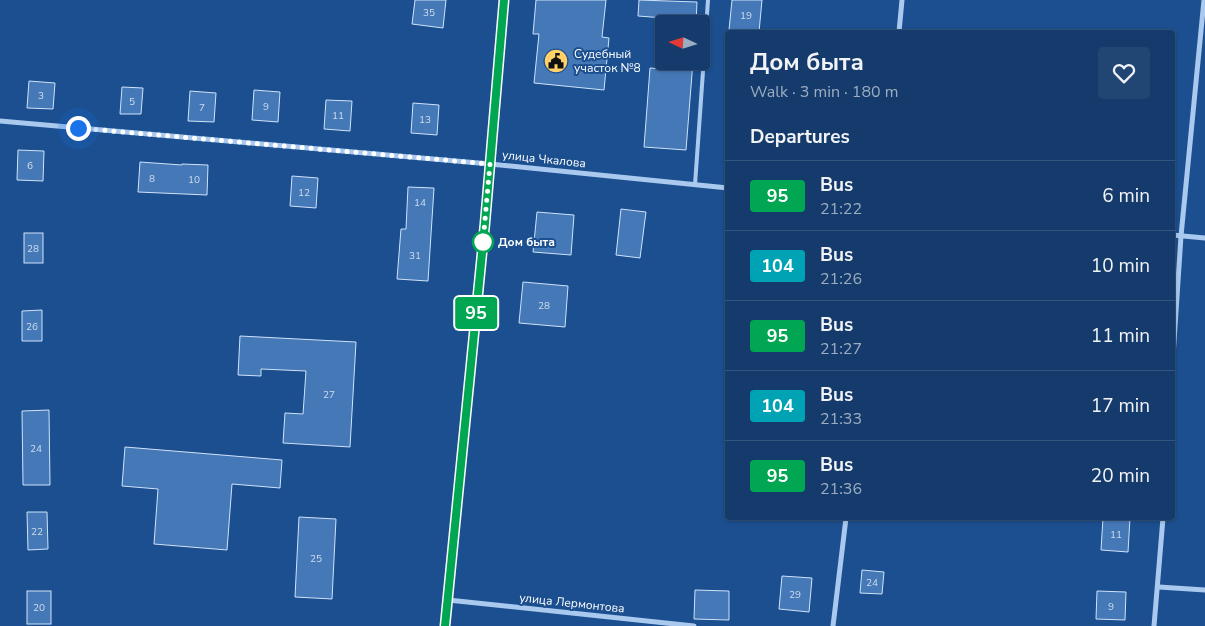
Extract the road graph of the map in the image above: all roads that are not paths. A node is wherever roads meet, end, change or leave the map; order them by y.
1 (504, 0) edge
2 (708, 0) edge
3 (902, 0) edge
4 (1204, 0) edge
5 (899, 30) edge
6 (0, 121) edge
7 (490, 164) junction
8 (695, 186) junction
9 (725, 188) edge
10 (1175, 235) edge
11 (1181, 236) junction
12 (1205, 238) edge
13 (1175, 327) edge
14 (846, 520) edge
15 (1163, 520) edge
16 (1158, 587) junction
17 (1205, 590) edge
18 (448, 600) junction
19 (445, 626) edge
20 (694, 626) edge
21 (834, 626) edge
22 (1154, 626) edge

1 - 7 street
2 - 8 lane
3 - 5 street
4 - 11 street
6 - 7 street, улица Чкалова
7 - 8 street, улица Чкалова
7 - 18 street
8 - 9 street, улица Чкалова
10 - 11 street
11 - 12 street
11 - 13 street
14 - 21 street
15 - 16 street
16 - 17 street
16 - 22 street
18 - 19 street
18 - 20 street, улица Лермонтова

